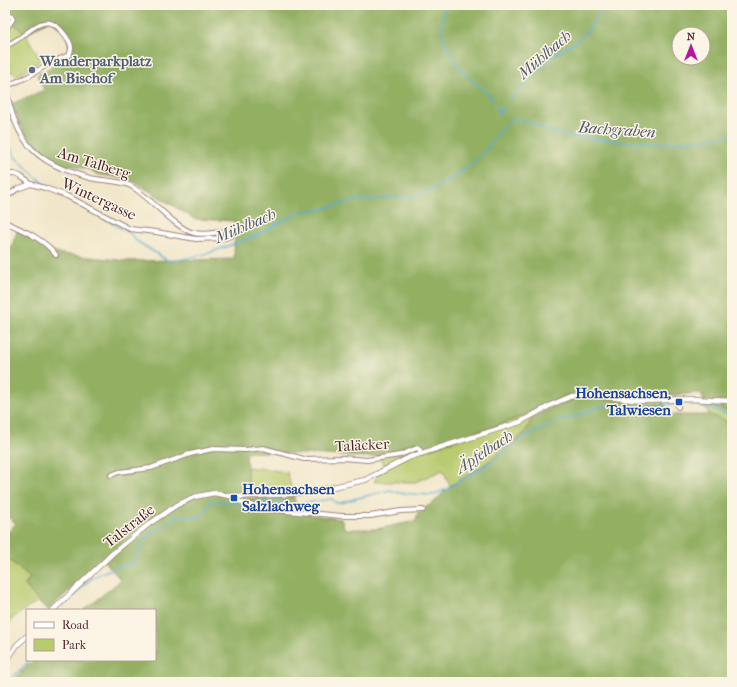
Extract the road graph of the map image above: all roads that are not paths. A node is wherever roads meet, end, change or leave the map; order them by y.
1 (5, 16) edge
2 (5, 30) edge
3 (5, 46) edge
4 (5, 87) edge
5 (5, 174) edge
6 (31, 184) junction
7 (5, 198) edge
8 (5, 222) edge
9 (230, 234) joint
10 (56, 255) dead end
11 (676, 399) junction
12 (732, 401) edge
13 (678, 407) dead end
14 (421, 454) junction
15 (112, 475) dead end
16 (235, 497) junction
17 (423, 510) dead end
18 (54, 609) edge
19 (26, 637) edge
20 (5, 664) edge

1 - 2 street
3 - 4 street
4 - 9 street, Am Talberg
5 - 6 street, Wintergasse
6 - 7 street
6 - 9 street, Wintergasse
8 - 10 street
11 - 12 street
11 - 13 street
11 - 14 street
14 - 15 street, Taläcker
14 - 16 street, Taläcker
16 - 17 street
16 - 18 street, Talstraße
19 - 20 street

